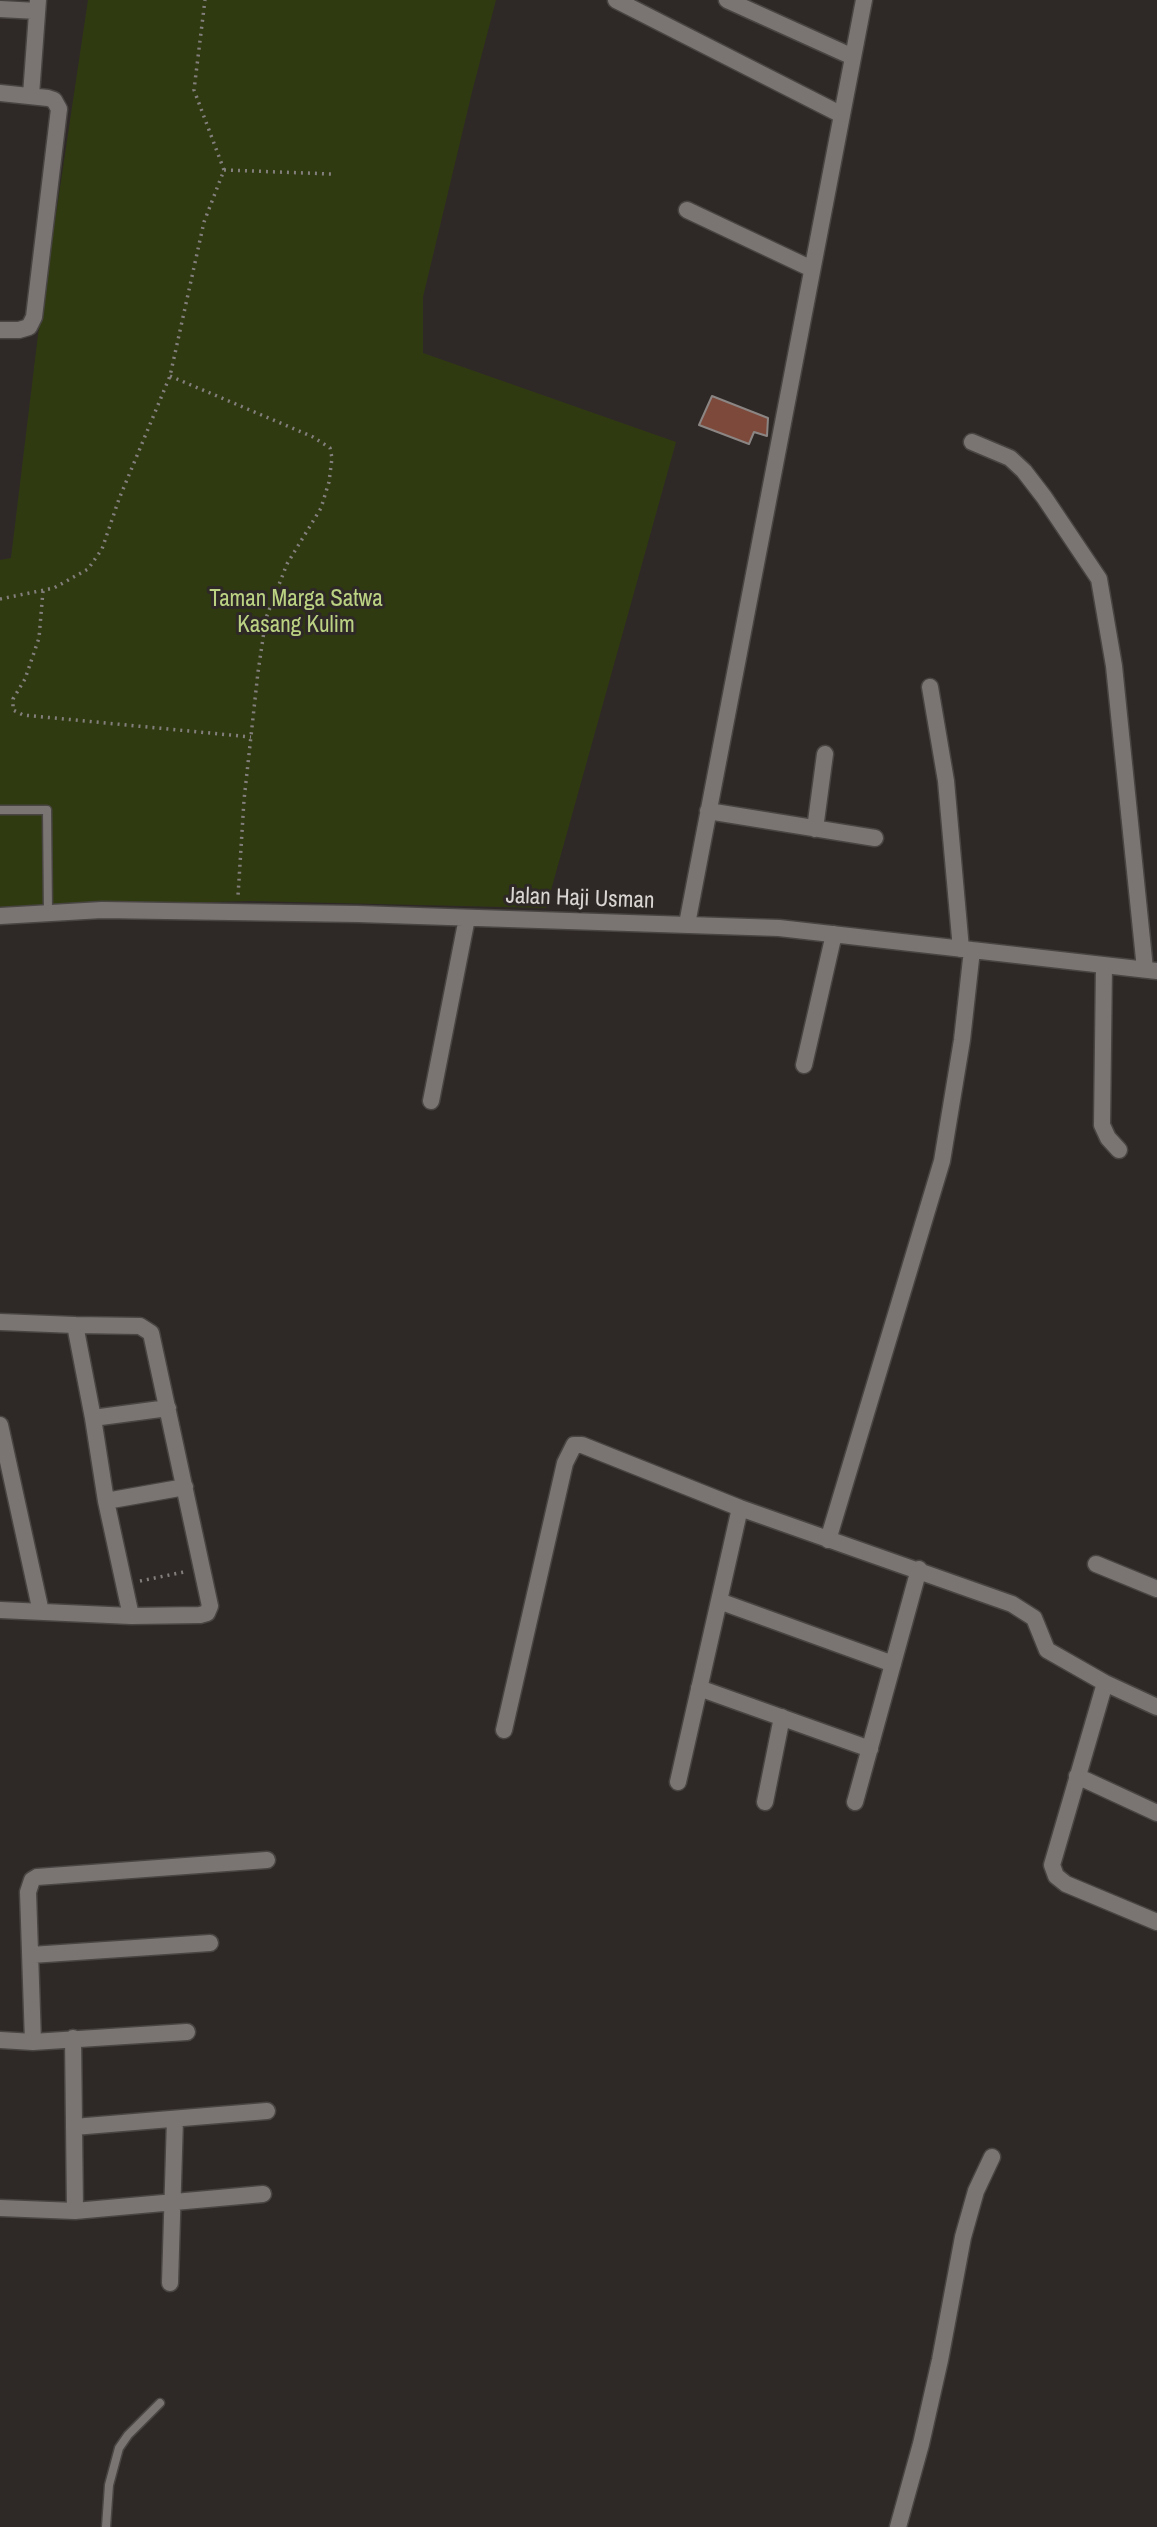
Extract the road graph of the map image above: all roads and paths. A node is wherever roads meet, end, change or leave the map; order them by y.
1 (205, 0) edge
2 (616, 0) edge
3 (727, 0) edge
4 (864, 0) edge
5 (38, 6) edge
6 (0, 9) edge
7 (853, 57) junction
8 (0, 93) edge
9 (31, 95) junction
10 (842, 115) junction
11 (224, 170) junction
12 (332, 174) dead end
13 (687, 210) dead end
14 (812, 269) junction
15 (0, 330) edge
16 (170, 376) junction
17 (972, 442) dead end
18 (43, 591) junction
19 (0, 599) edge
20 (930, 687) dead end
21 (251, 737) junction
22 (825, 754) dead end
23 (0, 810) edge
24 (708, 811) junction
25 (815, 829) junction
26 (875, 838) dead end
27 (236, 912) junction
28 (48, 913) junction
29 (0, 916) edge
30 (467, 918) junction
31 (687, 924) junction
32 (834, 934) junction
33 (966, 949) junction
34 (1104, 965) junction
35 (1151, 970) edge
36 (804, 1065) dead end
37 (431, 1101) dead end
38 (1119, 1150) dead end
39 (0, 1322) edge
40 (75, 1325) junction
41 (168, 1408) junction
42 (93, 1418) junction
43 (0, 1425) edge
44 (186, 1487) junction
45 (106, 1501) junction
46 (740, 1508) junction
47 (828, 1539) junction
48 (1096, 1564) dead end
49 (203, 1567) junction
50 (919, 1569) junction
51 (124, 1584) junction
52 (1157, 1589) edge
53 (719, 1601) junction
54 (0, 1611) edge
55 (41, 1612) junction
56 (131, 1616) junction
57 (893, 1664) junction
58 (1105, 1683) junction
59 (699, 1688) junction
60 (1157, 1707) edge
61 (782, 1717) junction
62 (504, 1730) dead end
63 (870, 1749) junction
64 (1077, 1776) junction
65 (678, 1782) dead end
66 (765, 1802) dead end
67 (855, 1802) dead end
68 (1157, 1813) edge
69 (267, 1860) dead end
70 (1157, 1922) edge
71 (210, 1943) dead end
72 (31, 1955) junction
73 (187, 2032) dead end
74 (73, 2038) junction
75 (0, 2040) edge
76 (33, 2042) junction
77 (268, 2111) dead end
78 (175, 2119) junction
79 (74, 2127) junction
80 (992, 2157) dead end
81 (263, 2194) dead end
82 (172, 2203) junction
83 (0, 2208) edge
84 (75, 2211) junction
85 (170, 2283) dead end
86 (160, 2403) dead end
87 (106, 2527) edge
88 (898, 2527) edge

1 - 11 path
2 - 10 street
3 - 7 street
4 - 7 street
5 - 6 street
5 - 9 street
7 - 10 street
8 - 9 street
9 - 15 street
10 - 14 street
11 - 12 path
11 - 16 path
13 - 14 street
14 - 24 street
16 - 18 path
16 - 21 path
17 - 35 street
18 - 19 path
18 - 21 path
20 - 33 street
21 - 27 path
22 - 25 street
23 - 28 lane
24 - 25 street
24 - 31 street
25 - 26 street
27 - 28 street, Jalan Haji Usman
27 - 30 street, Jalan Haji Usman
28 - 29 street, Jalan Haji Usman
30 - 31 street, Jalan Haji Usman
30 - 37 street
31 - 32 street, Jalan Haji Usman
32 - 33 street, Jalan Haji Usman
32 - 36 street
33 - 34 street, Jalan Haji Usman
33 - 47 street
34 - 35 street, Jalan Haji Usman
34 - 38 street
39 - 40 street
40 - 41 street
40 - 42 street
41 - 42 street
41 - 44 street
42 - 45 street
43 - 55 street
44 - 45 street
44 - 49 street
45 - 51 street
46 - 47 street
46 - 53 street
46 - 62 street
47 - 50 street
48 - 52 street
49 - 51 path
49 - 56 street
50 - 57 street
50 - 58 street
51 - 56 street
53 - 57 street
53 - 59 street
54 - 55 street
55 - 56 street
57 - 63 street
58 - 60 street
58 - 64 street
59 - 61 street
59 - 65 street
61 - 63 street
61 - 66 street
63 - 67 street
64 - 68 street
64 - 70 street
69 - 72 street
71 - 72 street
72 - 76 street
73 - 74 street
74 - 76 street
74 - 79 street
75 - 76 street
77 - 78 street
78 - 79 street
78 - 82 street
79 - 84 street
80 - 88 street
81 - 82 street
82 - 84 street
82 - 85 street
83 - 84 street
86 - 87 lane

